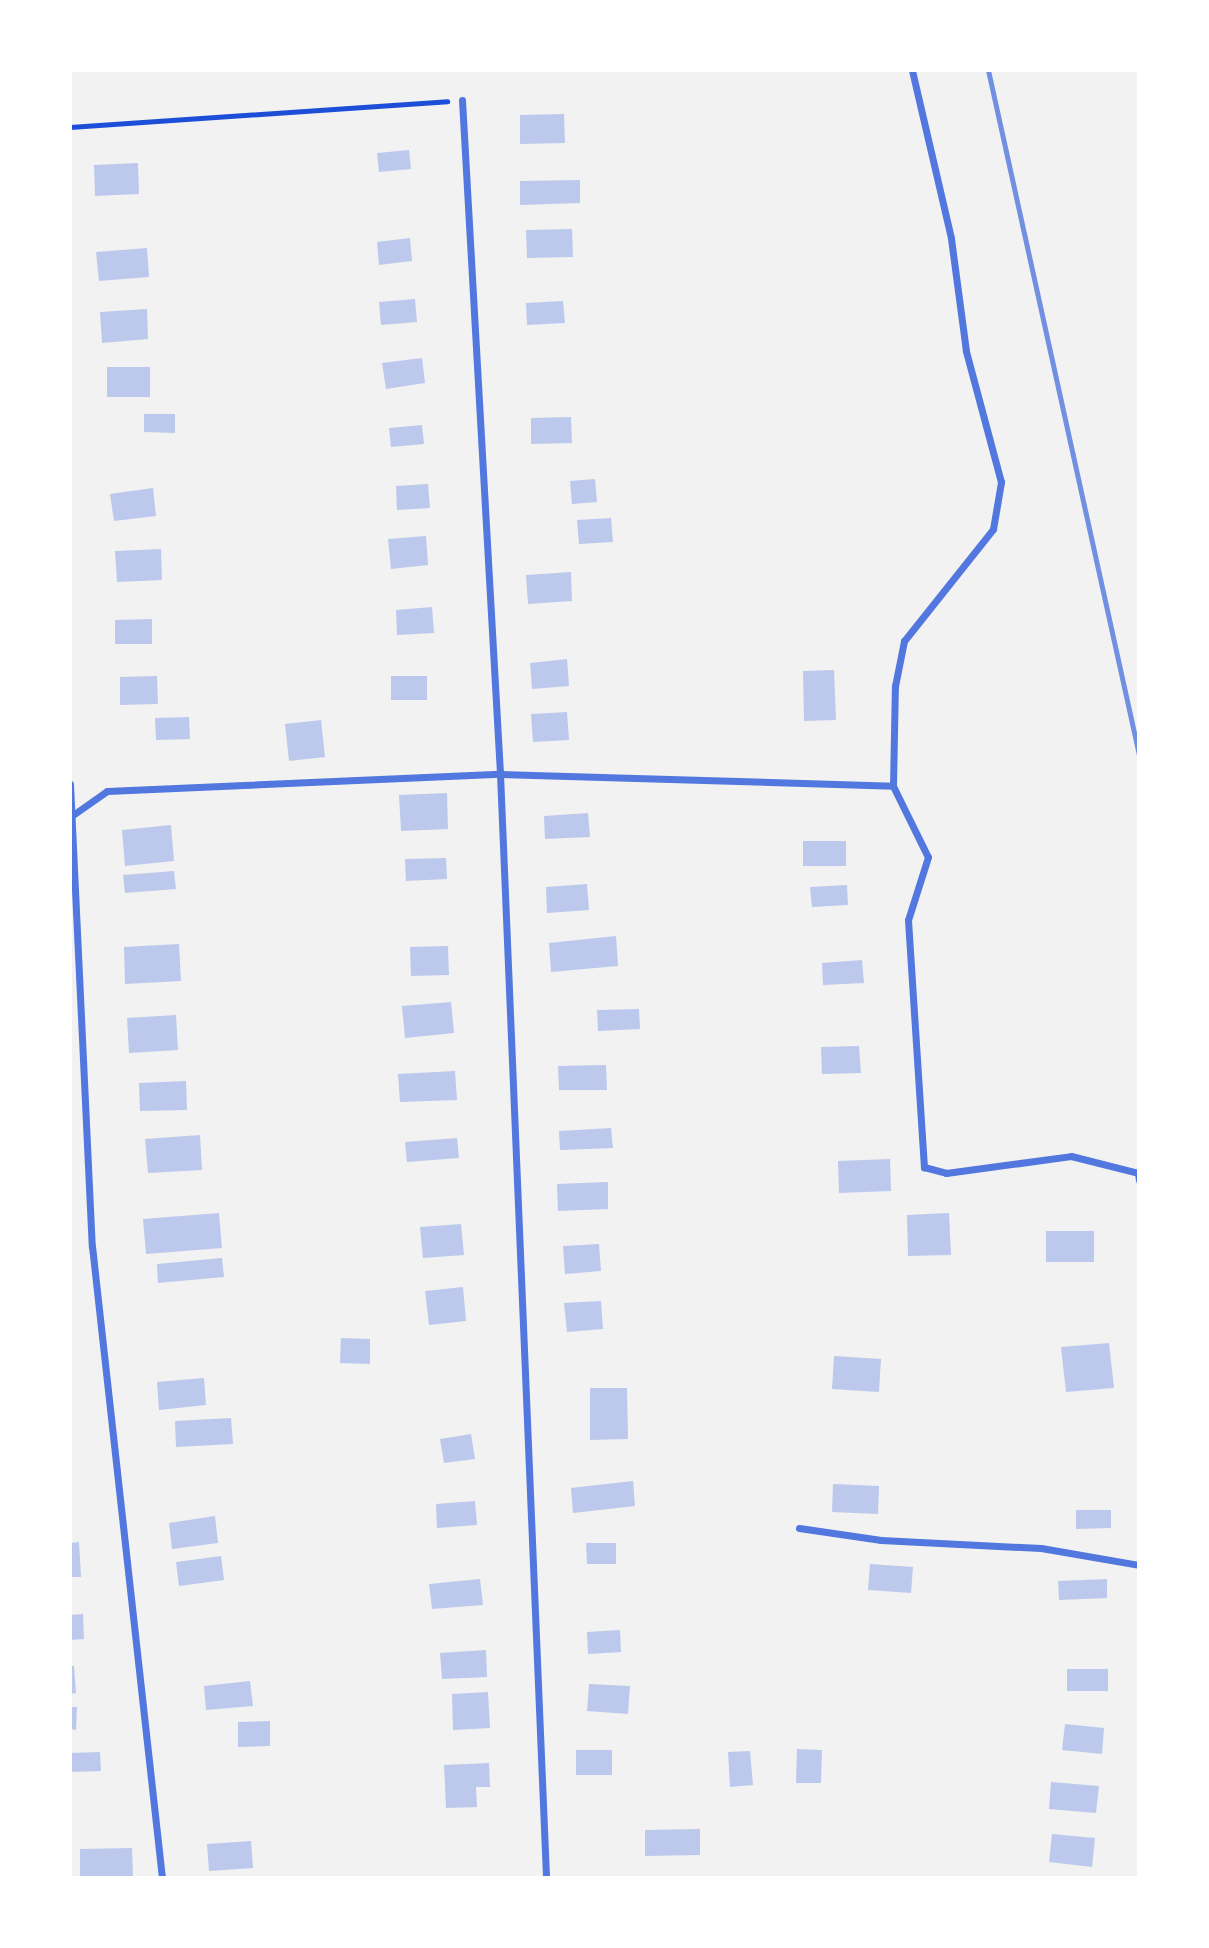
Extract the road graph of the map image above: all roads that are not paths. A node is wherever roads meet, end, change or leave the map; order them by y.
1 (912, 70) edge
2 (462, 100) road end
3 (500, 774) junction
4 (70, 784) edge
5 (893, 786) junction
6 (71, 816) edge
7 (1139, 1180) edge
8 (799, 1528) dead end
9 (1139, 1565) edge
10 (162, 1878) edge
11 (546, 1878) edge

1 - 5 street
2 - 3 street
3 - 5 street
3 - 6 street
3 - 11 street
4 - 6 street
5 - 7 street
6 - 10 street
8 - 9 street

